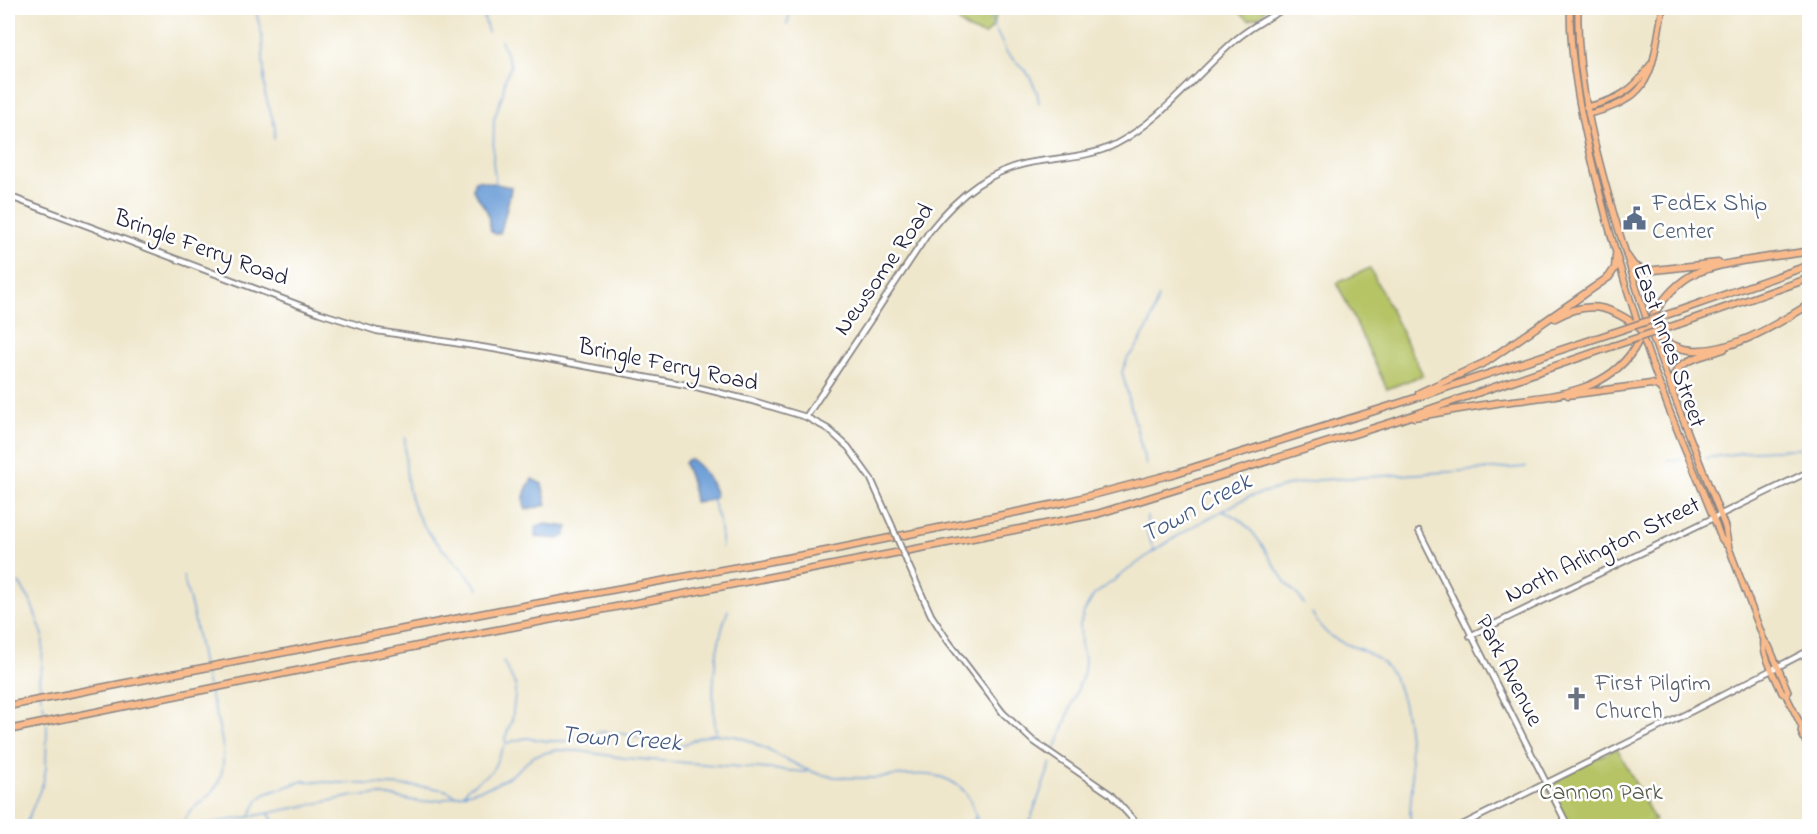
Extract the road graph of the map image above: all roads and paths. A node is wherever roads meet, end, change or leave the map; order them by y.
1 (1286, 8) edge
2 (1564, 8) edge
3 (1570, 8) edge
4 (1578, 8) edge
5 (1663, 8) edge
6 (1570, 17) junction
7 (1652, 63) junction
8 (1587, 107) junction
9 (1581, 112) junction
10 (1588, 114) junction
11 (8, 196) edge
12 (1809, 251) edge
13 (1616, 255) junction
14 (1627, 256) junction
15 (1766, 258) junction
16 (1809, 265) edge
17 (1809, 278) edge
18 (1809, 304) edge
19 (1645, 330) junction
20 (1766, 330) junction
21 (1516, 341) junction
22 (1662, 390) junction
23 (1673, 394) junction
24 (1531, 399) junction
25 (1402, 402) junction
26 (806, 417) junction
27 (1393, 422) junction
28 (1809, 471) edge
29 (1720, 514) junction
30 (1714, 518) junction
31 (1419, 531) dead end
32 (1729, 548) junction
33 (1470, 636) junction
34 (1809, 650) edge
35 (1775, 668) junction
36 (8, 706) edge
37 (1802, 727) junction
38 (8, 730) edge
39 (1809, 736) edge
40 (1809, 751) edge
41 (1545, 784) junction
42 (1139, 826) edge
43 (1460, 826) edge
44 (1568, 826) edge

1 - 26 street, Newsome Road
2 - 6 street
3 - 6 main road, East Innes Street
4 - 8 main road, East Innes Street
5 - 7 main road
6 - 9 main road, East Innes Street
7 - 8 main road
7 - 10 main road
8 - 9 main road
8 - 10 main road, East Innes Street
9 - 10 main road
9 - 13 main road, East Innes Street
10 - 14 main road, East Innes Street
11 - 26 street, Bringle Ferry Road
12 - 15 highway
13 - 19 main road, East Innes Street
13 - 21 highway
14 - 15 highway
14 - 19 main road, East Innes Street
15 - 19 highway
16 - 25 highway, bridge
17 - 27 highway, bridge
18 - 20 highway
19 - 20 highway
19 - 21 highway
19 - 22 main road, East Innes Street
19 - 23 main road, East Innes Street
19 - 24 highway
20 - 23 highway
21 - 25 highway
22 - 24 highway
22 - 30 main road, East Innes Street
23 - 29 main road, East Innes Street
24 - 27 highway
25 - 36 highway
26 - 42 street, Bringle Ferry Road, bridge
27 - 38 highway
28 - 29 street, North Arlington Street
29 - 30 street, North Arlington Street
29 - 32 main road, East Innes Street
30 - 32 main road, East Innes Street
30 - 33 street, North Arlington Street
31 - 33 street, Park Avenue
32 - 35 main road, East Innes Street
33 - 41 street, Park Avenue
34 - 35 street
35 - 37 main road, East Innes Street
35 - 41 street
37 - 39 main road, East Innes Street
37 - 40 main road, East Innes Street
41 - 43 street
41 - 44 street, Park Avenue

